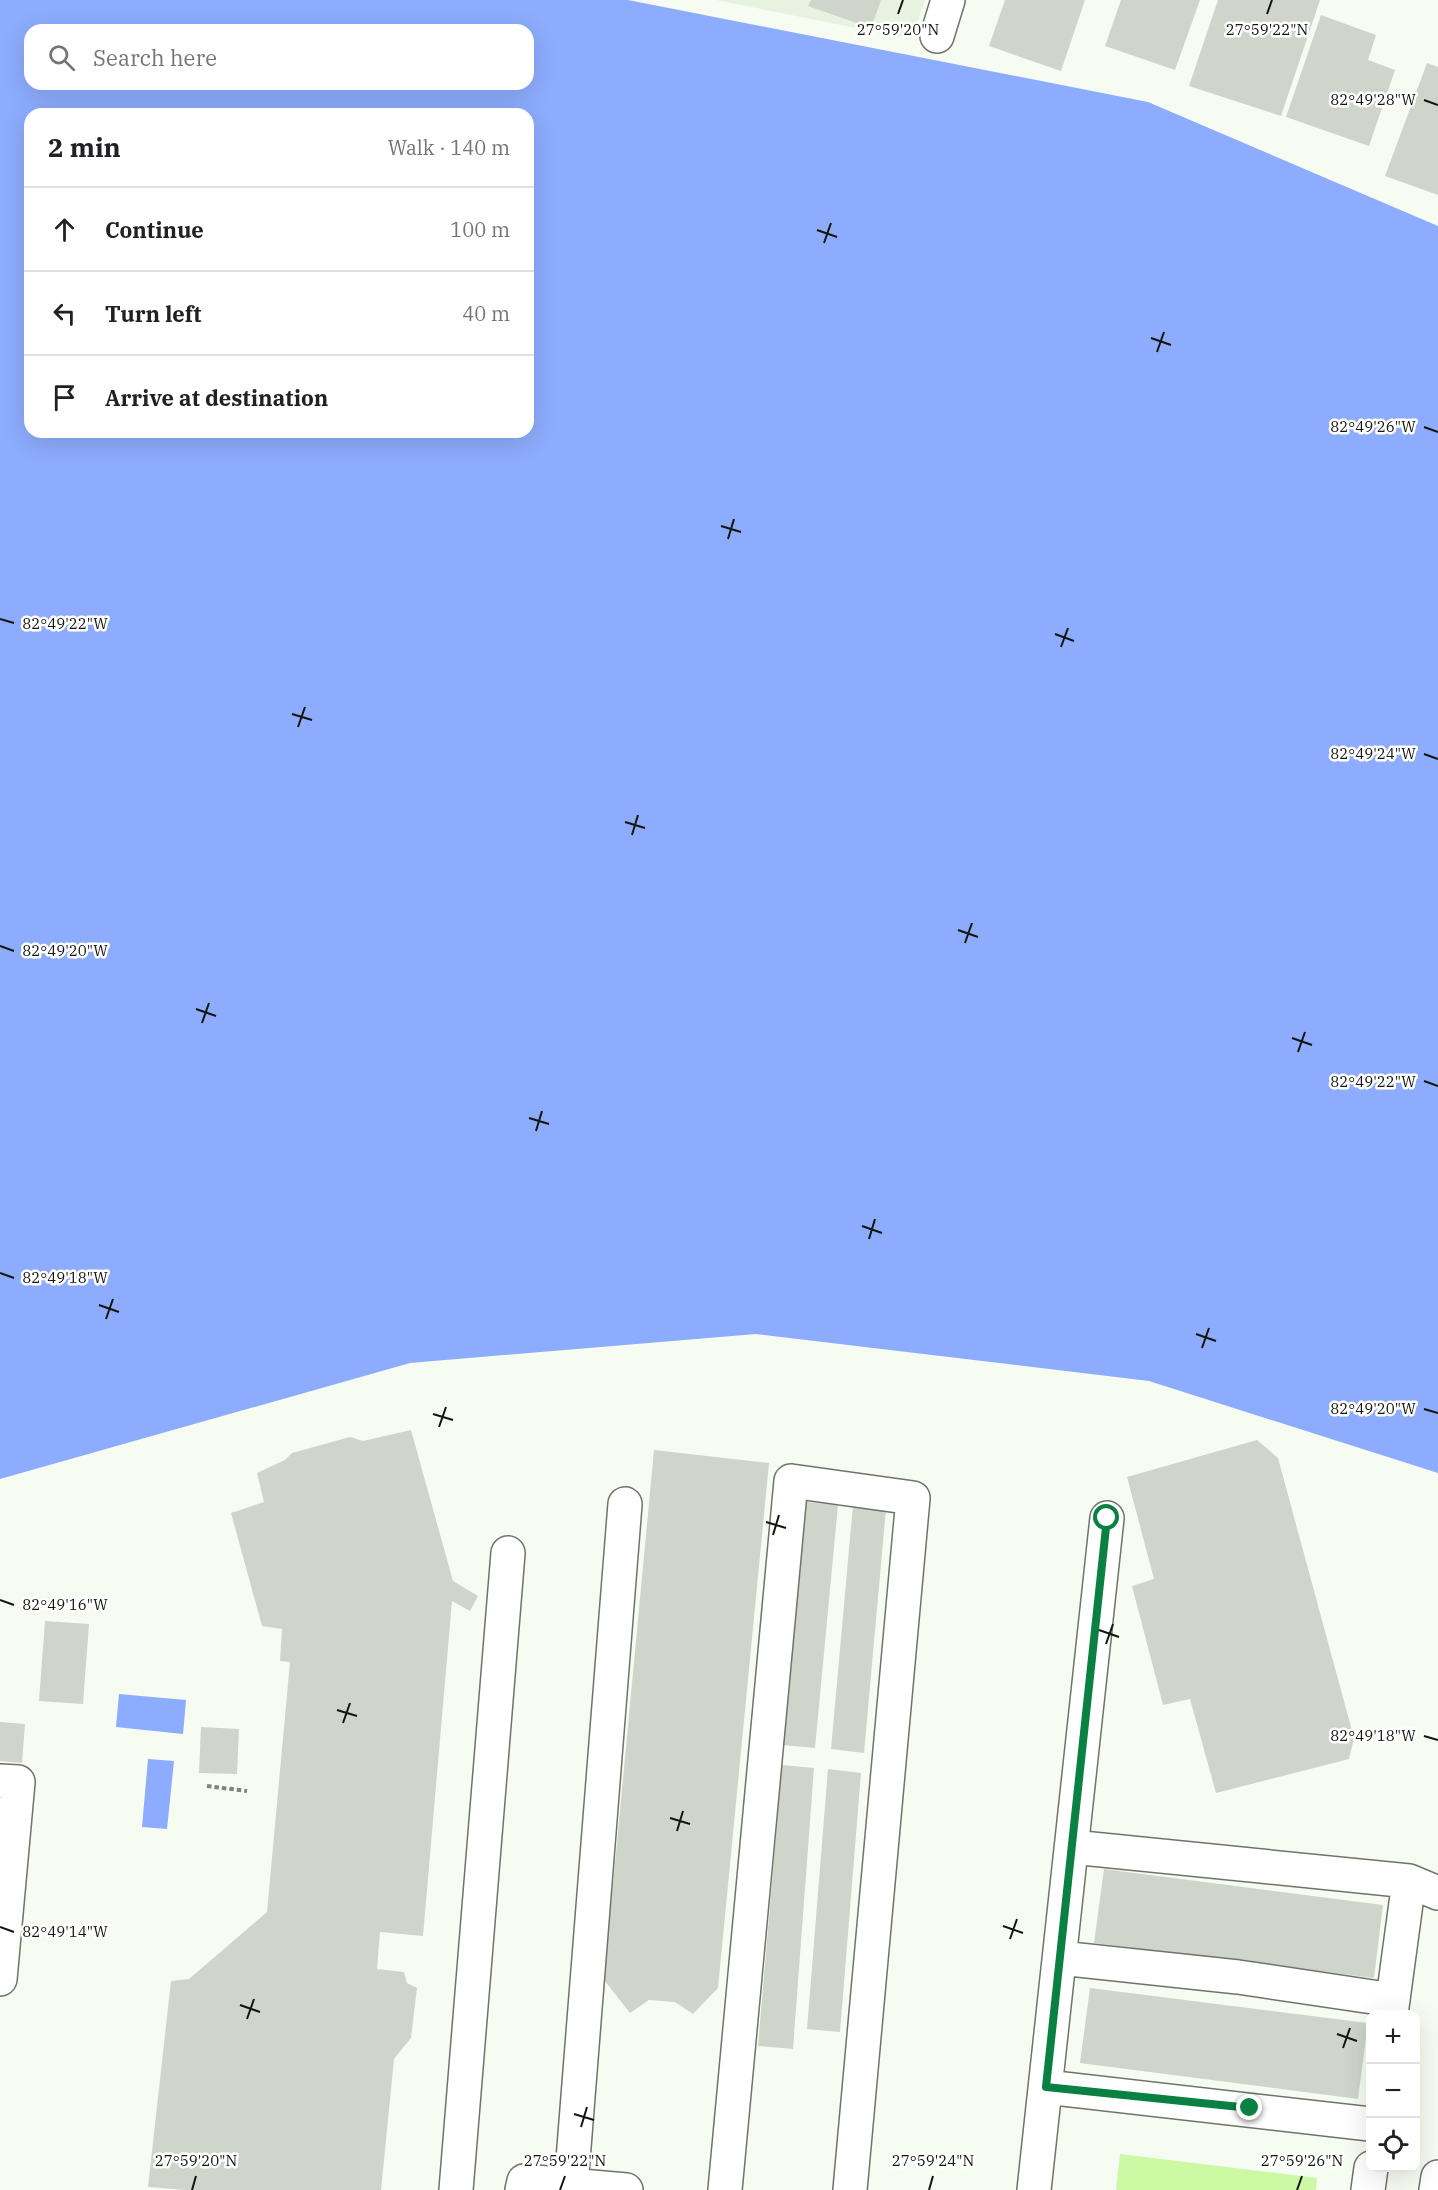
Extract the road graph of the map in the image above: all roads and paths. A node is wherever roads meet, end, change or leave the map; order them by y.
1 (948, 0) edge
2 (937, 36) dead end
3 (625, 1504) dead end
4 (1107, 1518) dead end
5 (508, 1553) dead end
6 (0, 1781) edge
7 (207, 1786) dead end
8 (247, 1791) dead end
9 (1072, 1847) junction
10 (1423, 1887) edge
11 (4, 1891) edge
12 (1060, 1958) junction
13 (0, 1979) edge
14 (1392, 2007) edge
15 (1046, 2087) junction
16 (1366, 2123) edge
17 (1370, 2172) edge
18 (1438, 2176) edge
19 (571, 2185) junction
20 (458, 2190) edge
21 (522, 2190) edge
22 (627, 2190) edge
23 (725, 2190) edge
24 (850, 2190) edge
25 (1034, 2190) edge
26 (1368, 2190) edge
27 (1436, 2190) edge

1 - 2 street
3 - 19 street
4 - 9 street
5 - 20 street
6 - 11 street
7 - 8 path
9 - 10 street
9 - 12 street
10 - 14 street
11 - 13 street
12 - 14 street
12 - 15 street
15 - 16 street
15 - 25 street
17 - 26 street
18 - 27 street
19 - 21 street
19 - 22 street
23 - 24 street

